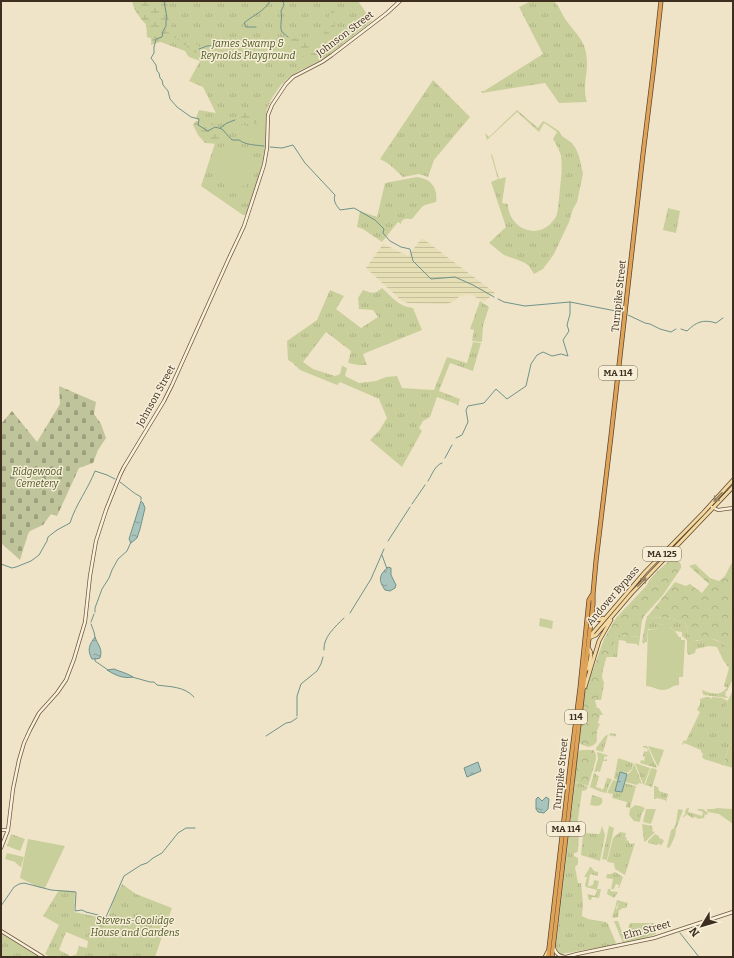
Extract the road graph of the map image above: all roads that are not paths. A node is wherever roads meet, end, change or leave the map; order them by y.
1 (400, 1) edge
2 (661, 1) edge
3 (733, 480) edge
4 (733, 487) edge
5 (710, 506) junction
6 (713, 508) junction
7 (733, 508) edge
8 (593, 594) junction
9 (616, 611) junction
10 (609, 613) junction
11 (592, 615) junction
12 (588, 637) junction
13 (586, 648) junction
14 (587, 676) junction
15 (583, 690) junction
16 (1, 830) edge
17 (8, 830) junction
18 (1, 848) edge
19 (557, 876) joint
20 (733, 912) edge
21 (1, 931) edge
22 (551, 947) junction
23 (44, 957) edge
24 (545, 957) edge
25 (548, 957) edge
26 (552, 957) edge
27 (565, 957) edge

1 - 17 street, Johnson Street
2 - 8 highway, Turnpike Street / MA 114
3 -> 5 main road, Andover Bypass / MA 125
4 - 6 main road, Andover Bypass / MA 125
5 - 6 street
5 - 10 main road, Andover Bypass / MA 125
6 - 7 street
9 -> 6 main road, Andover Bypass / MA 125
8 - 11 highway, Turnpike Street / MA 114
8 - 12 highway, Turnpike Street / MA 114
9 - 12 main road, Andover Bypass / MA 125
9 - 14 main road, MA 125
10 - 11 main road
10 - 12 main road, Andover Bypass / MA 125
11 - 12 highway, Turnpike Street / MA 114
12 - 13 highway, Turnpike Street / 114
13 - 14 main road
13 - 15 highway, Turnpike Street / MA 114
13 - 19 highway, Turnpike Street / 114
14 - 15 main road, MA 125
15 - 22 highway, Turnpike Street / MA 114
16 - 17 street
17 - 18 street, Johnson Street
19 - 22 highway, Turnpike Street / MA 114
20 - 27 street, Elm Street
21 - 23 street
22 - 24 main road
22 - 25 highway, Turnpike Street / MA 114
22 - 26 highway, Turnpike Street / MA 114
22 - 27 street

